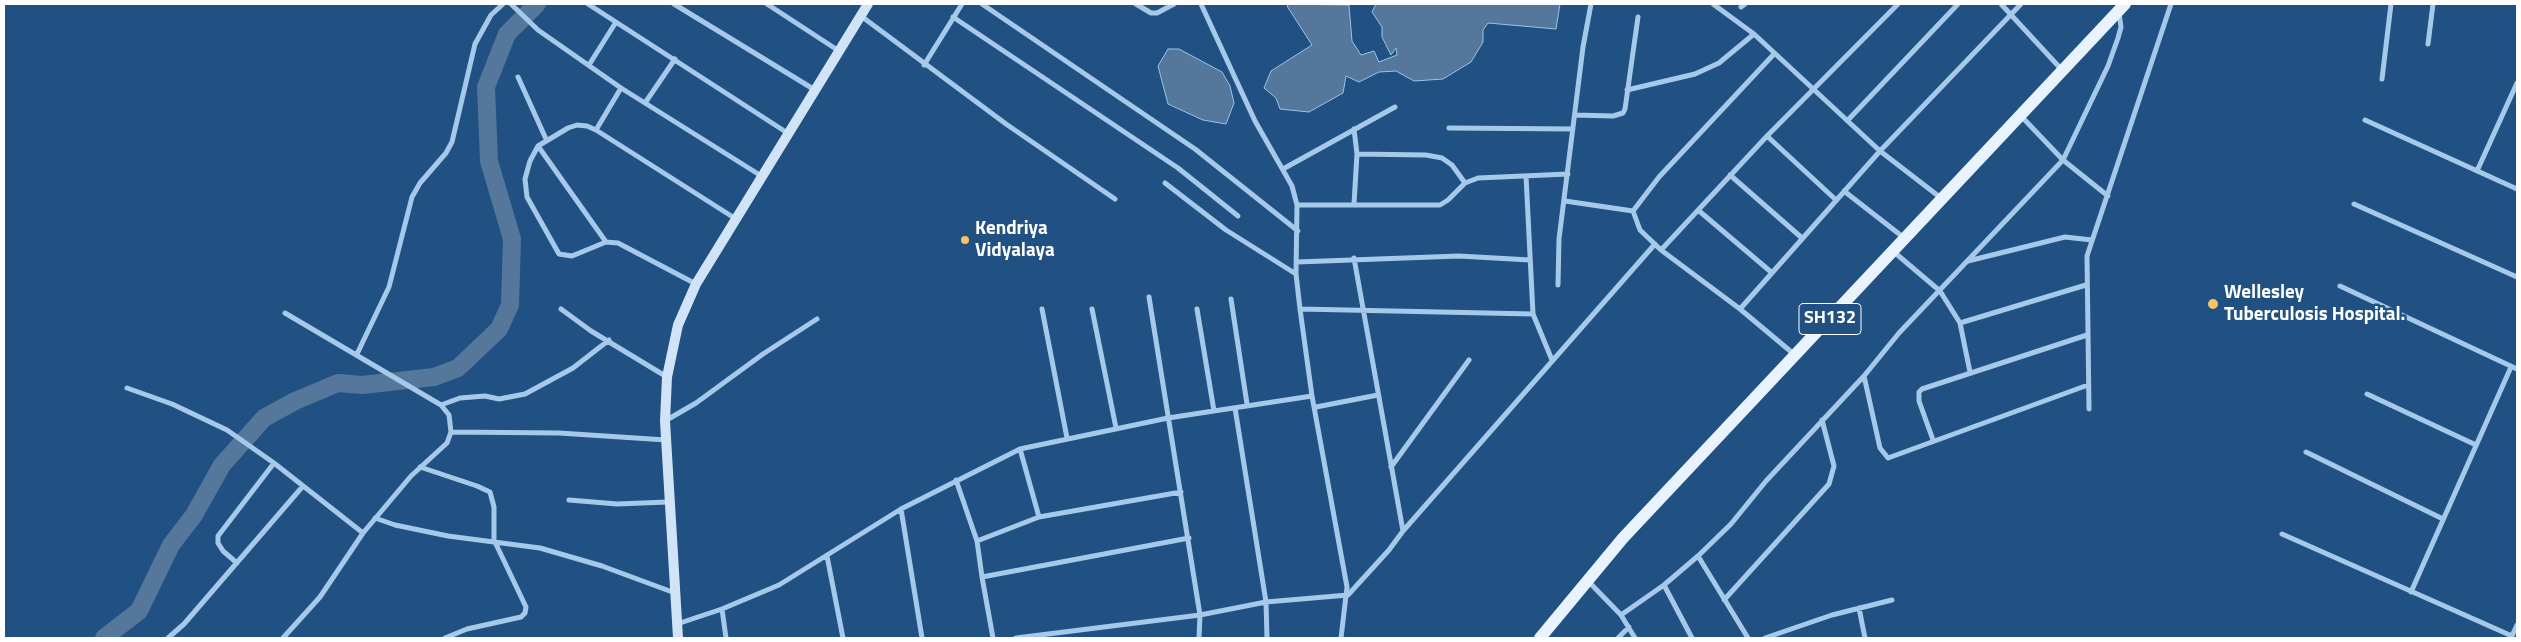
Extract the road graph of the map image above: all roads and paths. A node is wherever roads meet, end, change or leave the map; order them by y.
1 (503, 4) edge
2 (588, 4) edge
3 (674, 4) edge
4 (767, 4) edge
5 (962, 4) edge
6 (982, 4) edge
7 (1136, 4) edge
8 (1174, 4) edge
9 (1201, 4) edge
10 (1591, 4) edge
11 (1713, 4) edge
12 (1898, 4) edge
13 (1958, 4) edge
14 (2001, 4) edge
15 (2021, 4) edge
16 (2171, 4) edge
17 (2391, 4) edge
18 (2432, 4) edge
19 (866, 5) edge
20 (513, 6) edge
21 (2122, 7) edge
22 (2013, 15) junction
23 (860, 16) junction
24 (1638, 16) dead end
25 (953, 17) junction
26 (616, 22) junction
27 (1754, 34) junction
28 (2428, 44) dead end
29 (840, 51) junction
30 (1774, 54) junction
31 (675, 60) junction
32 (589, 65) junction
33 (924, 65) junction
34 (2063, 70) junction
35 (518, 77) dead end
36 (2382, 80) dead end
37 (2517, 86) edge
38 (621, 88) junction
39 (1627, 90) junction
40 (815, 91) junction
41 (1814, 91) junction
42 (645, 103) junction
43 (1395, 107) dead end
44 (1575, 115) junction
45 (2021, 116) junction
46 (1848, 120) junction
47 (2365, 120) dead end
48 (1449, 128) dead end
49 (1354, 129) junction
50 (1574, 129) junction
51 (596, 130) junction
52 (789, 135) junction
53 (1767, 136) junction
54 (546, 139) junction
55 (538, 146) junction
56 (1880, 151) junction
57 (1357, 154) junction
58 (2063, 160) junction
59 (1283, 169) junction
60 (2477, 171) junction
61 (1568, 174) junction
62 (1730, 175) junction
63 (1526, 176) junction
64 (764, 177) junction
65 (1165, 183) dead end
66 (1466, 183) junction
67 (2517, 189) edge
68 (1844, 191) junction
69 (2108, 196) junction
70 (1115, 199) dead end
71 (1836, 200) junction
72 (1943, 200) junction
73 (1565, 202) junction
74 (1354, 204) junction
75 (2354, 204) dead end
76 (1297, 206) junction
77 (1698, 210) junction
78 (1633, 211) junction
79 (1238, 216) dead end
80 (737, 219) junction
81 (1298, 232) junction
82 (1802, 238) junction
83 (1906, 239) junction
84 (2092, 240) junction
85 (606, 242) junction
86 (1655, 244) junction
87 (1661, 250) junction
88 (1894, 252) junction
89 (1354, 258) junction
90 (1530, 260) junction
91 (1968, 261) junction
92 (1297, 262) junction
93 (1771, 272) junction
94 (1296, 274) junction
95 (2517, 277) edge
96 (696, 284) junction
97 (1558, 285) dead end
98 (2086, 286) junction
99 (2340, 286) dead end
100 (1940, 291) junction
101 (1150, 297) dead end
102 (1231, 299) dead end
103 (561, 309) dead end
104 (1042, 309) dead end
105 (1092, 309) dead end
106 (1197, 309) dead end
107 (1300, 309) junction
108 (1362, 309) junction
109 (1740, 309) junction
110 (285, 313) dead end
111 (1533, 314) junction
112 (817, 319) dead end
113 (1960, 323) junction
114 (2087, 334) junction
115 (609, 340) junction
116 (357, 354) junction
117 (1796, 356) junction
118 (1469, 360) dead end
119 (1552, 360) junction
120 (2511, 366) junction
121 (2517, 370) edge
122 (1970, 372) junction
123 (1864, 376) junction
124 (667, 377) junction
125 (2088, 385) junction
126 (127, 388) dead end
127 (1378, 394) junction
128 (2367, 394) dead end
129 (1312, 396) junction
130 (1247, 404) junction
131 (441, 405) junction
132 (1316, 407) junction
133 (1235, 408) junction
134 (2089, 409) dead end
135 (1214, 411) junction
136 (1168, 418) junction
137 (1822, 420) junction
138 (665, 421) junction
139 (1116, 428) junction
140 (451, 432) junction
141 (1067, 438) junction
142 (666, 440) junction
143 (1933, 440) junction
144 (2476, 445) junction
145 (1020, 449) junction
146 (2306, 452) dead end
147 (274, 463) junction
148 (420, 467) junction
149 (1391, 467) junction
150 (956, 480) junction
151 (304, 486) junction
152 (1181, 492) junction
153 (569, 500) dead end
154 (668, 502) junction
155 (901, 509) junction
156 (1038, 517) junction
157 (375, 518) junction
158 (2443, 519) junction
159 (1403, 531) junction
160 (363, 533) junction
161 (2282, 534) dead end
162 (1188, 538) junction
163 (494, 540) junction
164 (977, 541) junction
165 (827, 556) junction
166 (1698, 556) junction
167 (237, 563) junction
168 (982, 578) junction
169 (1588, 580) junction
170 (1664, 585) junction
171 (2411, 592) junction
172 (675, 593) junction
173 (1348, 595) junction
174 (1724, 600) junction
175 (1892, 600) dead end
176 (1266, 602) junction
177 (1859, 608) junction
178 (722, 609) junction
179 (1200, 615) junction
180 (1621, 615) junction
181 (677, 624) junction
182 (2517, 625) edge
183 (1629, 627) junction
184 (2512, 637) edge
185 (168, 638) edge
186 (283, 638) edge
187 (447, 638) edge
188 (678, 638) edge
189 (726, 638) edge
190 (843, 638) edge
191 (922, 638) edge
192 (993, 638) edge
193 (1016, 638) edge
194 (1199, 638) edge
195 (1267, 638) edge
196 (1341, 638) edge
197 (1540, 638) edge
198 (1618, 638) edge
199 (1635, 638) edge
200 (1692, 638) edge
201 (1748, 638) edge
202 (1765, 638) edge
203 (1865, 638) edge

1 - 116 street
2 - 26 street
3 - 40 street
4 - 29 street
5 - 25 street
6 - 81 street
7 - 8 street
9 - 59 street
10 - 44 street
11 - 27 street
12 - 41 street
13 - 46 street
14 - 22 street
15 - 22 street
16 - 69 street
17 - 36 street
18 - 28 street
19 - 23 street
20 - 32 street
21 - 34 main road, SH132
21 - 58 street
22 - 34 street
22 - 56 street
23 - 29 street
23 - 33 street
24 - 39 street
25 - 33 street
25 - 79 street
26 - 31 street
26 - 32 street
27 - 30 street
27 - 39 street
29 - 40 street
30 - 41 street
30 - 78 street
31 - 42 street
31 - 52 street
32 - 38 street
33 - 70 street
34 - 45 main road, SH132
35 - 54 street
37 - 60 street
38 - 42 street
38 - 51 street
39 - 44 street
40 - 52 street
41 - 46 street
41 - 53 street
42 - 64 street
43 - 49 street
44 - 50 street
45 - 58 street
45 - 72 main road, SH132
46 - 56 street
47 - 60 street
48 - 50 street
49 - 57 street
49 - 59 street
50 - 61 street
51 - 54 street
51 - 80 street
52 - 64 street
53 - 62 street
53 - 71 street
54 - 55 street
55 - 85 street
55 - 85 street
56 - 68 street
56 - 72 street
57 - 66 street
57 - 74 street
58 - 69 street
58 - 91 street
59 - 76 street
60 - 67 street
61 - 63 street
61 - 73 street
62 - 77 street
62 - 82 street
63 - 66 street
63 - 90 street
64 - 80 street
65 - 94 street
66 - 74 street
68 - 71 street
68 - 83 street
69 - 84 street
71 - 82 street
72 - 83 main road, SH132
73 - 78 street
73 - 97 street
74 - 76 street
75 - 95 street
76 - 81 street
77 - 87 street
77 - 93 street
78 - 86 street
80 - 96 street
81 - 92 street
82 - 93 street
83 - 88 main road, SH132
84 - 91 street
84 - 98 street
85 - 96 street
86 - 87 street
86 - 119 street
87 - 109 street
88 - 100 street
88 - 117 main road, SH132
89 - 90 street
89 - 92 street
89 - 108 street
90 - 111 street
91 - 100 street
92 - 94 street
93 - 109 street
94 - 107 street
96 - 124 street
98 - 113 street
98 - 114 street
99 - 120 street
100 - 113 street
100 - 123 street
101 - 136 street
102 - 130 street
103 - 115 street
104 - 141 street
105 - 139 street
106 - 135 street
107 - 108 street
107 - 129 street
108 - 111 street
108 - 127 street
109 - 117 street
110 - 116 street
111 - 119 street
112 - 138 street
113 - 122 street
114 - 122 street
114 - 125 street
115 - 124 street
115 - 131 street
116 - 131 street
117 - 169 main road, SH132
118 - 149 street
119 - 159 street
120 - 121 street
120 - 144 street
122 - 143 street
123 - 137 street
123 - 143 street
124 - 138 street
125 - 134 street
125 - 143 street
126 - 147 street
127 - 132 street
127 - 149 street
128 - 144 street
129 - 130 street
129 - 132 street
130 - 133 street
131 - 140 street
132 - 173 street
133 - 135 street
133 - 176 street
135 - 136 street
136 - 139 street
136 - 152 street
137 - 166 street
137 - 174 street
138 - 142 street
139 - 141 street
140 - 142 street
140 - 148 street
141 - 145 street
142 - 154 street
144 - 158 street
145 - 150 street
145 - 156 street
146 - 158 street
147 - 151 street
147 - 167 street
148 - 157 street
148 - 163 street
149 - 159 street
150 - 155 street
150 - 164 street
151 - 160 street
151 - 167 street
152 - 156 street
152 - 162 street
153 - 154 street
154 - 172 street
155 - 165 street
155 - 191 street
156 - 164 street
157 - 160 street
157 - 163 street
158 - 171 street
159 - 173 street
160 - 186 street
161 - 171 street
162 - 168 street
162 - 179 street
163 - 172 street
163 - 187 street
164 - 168 street
165 - 178 street
165 - 190 street
166 - 170 street
166 - 174 street
167 - 185 street
168 - 192 street
169 - 180 street
169 - 197 main road, SH132
170 - 180 street
170 - 200 street
171 - 184 street
172 - 181 street
173 - 176 street
173 - 196 street
174 - 201 street
175 - 177 street
176 - 179 street
176 - 195 street
177 - 202 street
177 - 203 street
178 - 181 street
178 - 189 street
179 - 193 street
179 - 194 street
180 - 183 street
181 - 188 street
182 - 184 street
183 - 198 street
183 - 199 street

